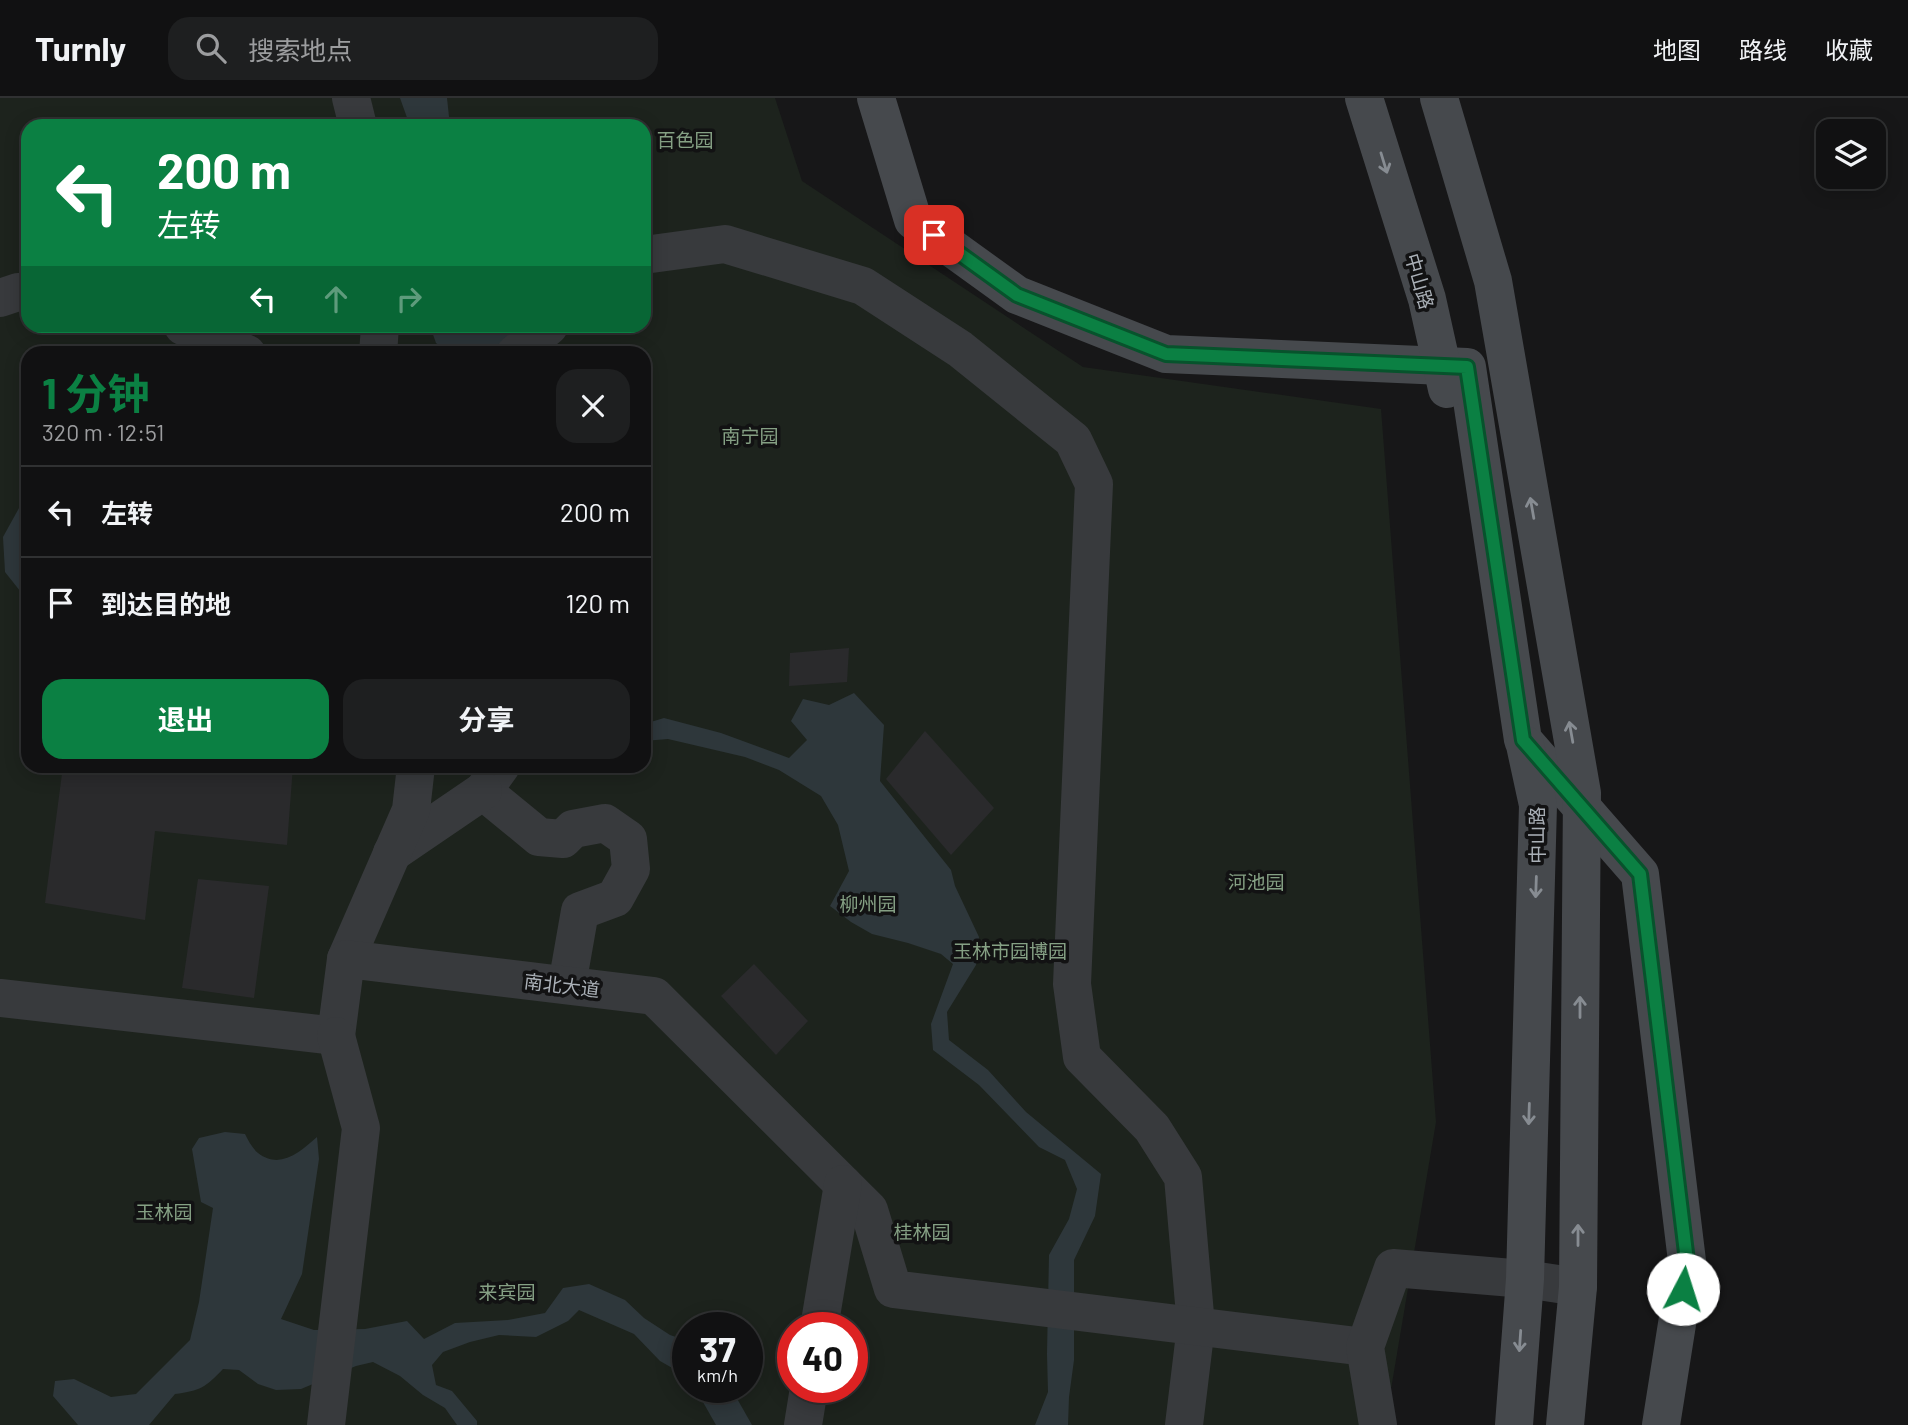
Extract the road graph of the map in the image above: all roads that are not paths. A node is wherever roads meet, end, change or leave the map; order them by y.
1 (351, 98) edge
2 (876, 98) edge
3 (1364, 98) edge
4 (1439, 98) edge
5 (356, 119) edge
6 (651, 252) edge
7 (21, 292) edge
8 (0, 298) edge
9 (199, 333) edge
10 (229, 346) edge
11 (1442, 366) junction
12 (1523, 740) junction
13 (415, 773) edge
14 (492, 779) edge
15 (1582, 807) junction
16 (392, 853) junction
17 (346, 959) junction
18 (567, 985) junction
19 (0, 998) edge
20 (337, 1036) junction
21 (843, 1184) junction
22 (1525, 1279) junction
23 (1578, 1287) junction
24 (822, 1312) edge
25 (1196, 1326) junction
26 (1365, 1347) junction
27 (807, 1403) edge
28 (326, 1425) edge
29 (803, 1425) edge
30 (1184, 1425) edge
31 (1378, 1425) edge
32 (1514, 1425) edge
33 (1566, 1425) edge
34 (1661, 1425) edge

1 - 5 street
2 - 11 main road
3 -> 11 main road, 中山路
15 -> 4 main road
6 - 25 street
7 - 8 street
9 - 10 street
11 - 12 main road, 中山路
12 - 15 main road
12 -> 22 main road, 中山路
13 - 16 street
14 - 16 street
14 - 18 street
23 -> 15 main road
15 - 34 main road
16 - 17 street
17 - 18 street, 南北大道
17 - 20 street
18 - 21 street, 南北大道
19 - 20 street
20 - 28 street
21 - 24 street
21 - 25 street, 南北大道
22 - 23 street
22 - 26 street
22 -> 32 main road, 中山路
23 - 33 main road
25 - 26 street
25 - 30 street
26 - 31 street
27 - 29 street

